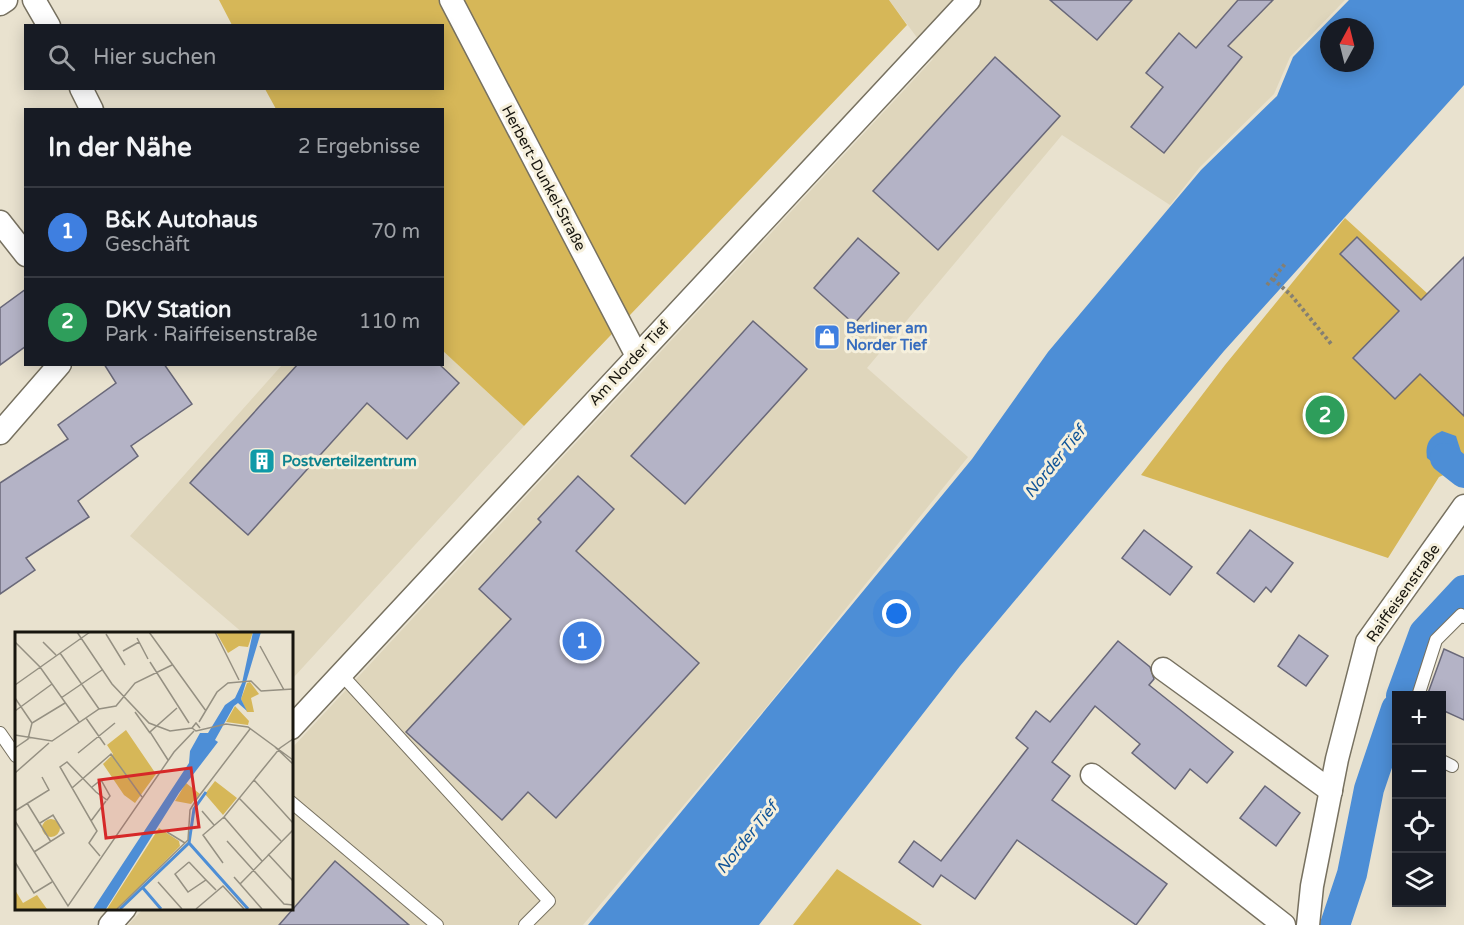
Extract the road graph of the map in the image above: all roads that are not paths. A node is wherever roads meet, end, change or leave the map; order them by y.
1 (6, 0) edge
2 (34, 0) edge
3 (451, 0) edge
4 (969, 0) edge
5 (0, 4) edge
6 (48, 24) edge
7 (82, 90) edge
8 (91, 108) edge
9 (0, 222) edge
10 (24, 252) edge
11 (637, 356) junction
12 (58, 366) edge
13 (0, 433) edge
14 (1464, 506) edge
15 (1464, 617) edge
16 (1163, 669) dead end
17 (341, 674) junction
18 (1420, 691) edge
19 (292, 727) edge
20 (0, 733) edge
21 (15, 755) edge
22 (1092, 775) dead end
23 (1331, 791) junction
24 (292, 803) edge
25 (124, 910) edge
26 (110, 925) edge
27 (437, 925) edge
28 (525, 925) edge
29 (1284, 925) edge
30 (1308, 925) edge

1 - 5 street
2 - 6 street
3 - 11 street, Herbert-Dunkel-Straße
4 - 11 street, Am Norder Tief
7 - 8 street
9 - 10 street
11 - 17 street, Am Norder Tief
12 - 13 street
14 - 23 street, Raiffeisenstraße
15 - 18 lane
16 - 23 street
17 - 19 street, Am Norder Tief
17 - 28 lane
20 - 21 lane
22 - 29 street
23 - 30 street, Raiffeisenstraße
24 - 27 lane
25 - 26 street

